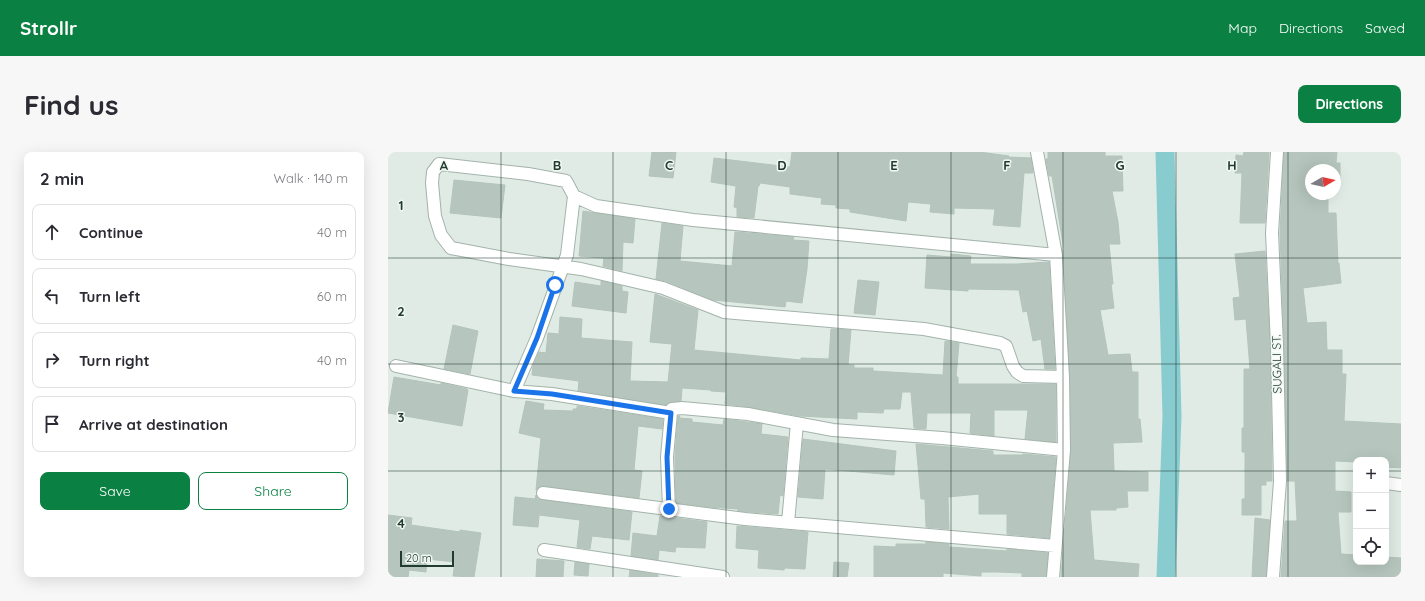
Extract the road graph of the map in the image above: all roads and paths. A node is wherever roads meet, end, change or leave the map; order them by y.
1 (1037, 152) edge
2 (1277, 152) edge
3 (574, 196) junction
4 (1056, 255) junction
5 (563, 266) junction
6 (396, 366) dead end
7 (1063, 376) junction
8 (514, 391) junction
9 (671, 413) junction
10 (796, 423) junction
11 (1064, 450) junction
12 (1389, 483) edge
13 (1401, 485) edge
14 (543, 493) dead end
15 (669, 509) junction
16 (788, 523) junction
17 (1055, 546) junction
18 (544, 550) dead end
19 (723, 577) edge
20 (1053, 577) edge
21 (1273, 577) edge

1 - 4 street
2 - 21 street, SUGALI ST.
3 - 4 street
3 - 5 street
3 - 5 street
4 - 7 street
5 - 7 street
5 - 8 street
6 - 8 street
7 - 11 street
8 - 9 street
9 - 10 street
9 - 15 street
10 - 11 street
10 - 16 street
11 - 17 street
12 - 13 street
14 - 15 street
15 - 16 street
16 - 17 street
17 - 20 street
18 - 19 street

